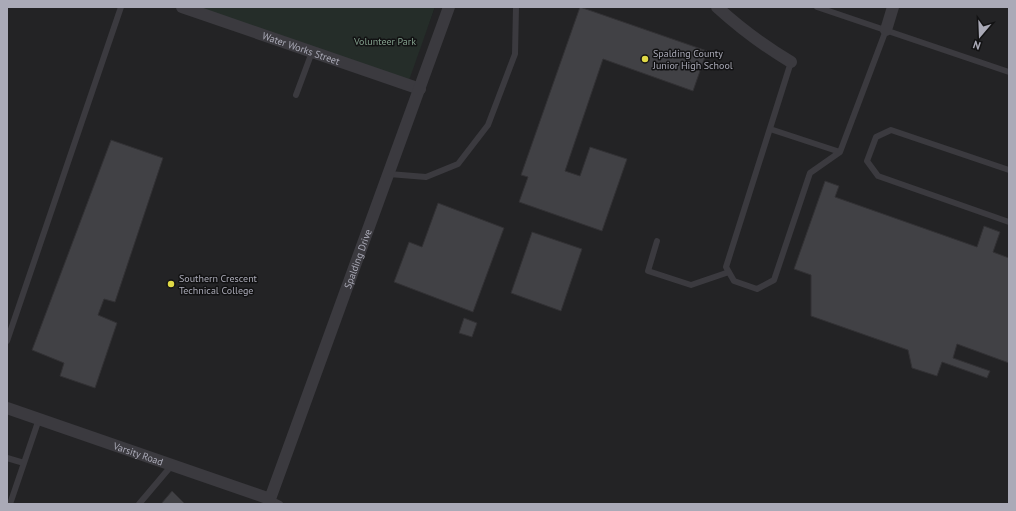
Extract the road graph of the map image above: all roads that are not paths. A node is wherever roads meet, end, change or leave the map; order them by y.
1 (121, 7) edge
2 (182, 7) edge
3 (449, 7) edge
4 (516, 7) edge
5 (717, 7) edge
6 (818, 7) edge
7 (893, 7) edge
8 (886, 30) junction
9 (312, 52) junction
10 (791, 62) joint
11 (1009, 72) edge
12 (420, 89) junction
13 (296, 95) dead end
14 (770, 129) junction
15 (840, 152) junction
16 (1009, 170) edge
17 (389, 174) junction
18 (1009, 222) edge
19 (657, 241) dead end
20 (729, 272) junction
21 (7, 342) edge
22 (7, 408) edge
23 (39, 419) junction
24 (7, 458) edge
25 (24, 463) junction
26 (172, 465) junction
27 (275, 501) edge
28 (10, 504) edge
29 (139, 504) edge

1 - 21 lane
2 - 9 street, Water Works Street
3 - 12 street, Spalding Drive
4 - 17 lane
5 - 10 street
6 - 8 lane
7 - 8 street
8 - 11 lane
8 - 15 lane
9 - 12 street, Water Works Street
9 - 13 lane
10 - 14 lane
12 - 17 street, Spalding Drive
14 - 15 lane
14 - 20 lane
15 - 20 lane
16 - 18 lane
17 - 27 street, Spalding Drive
19 - 20 lane
22 - 23 street, Varsity Road
23 - 25 lane
23 - 26 street, Varsity Road
24 - 25 lane
25 - 28 lane
26 - 27 street, Varsity Road
26 - 29 lane

